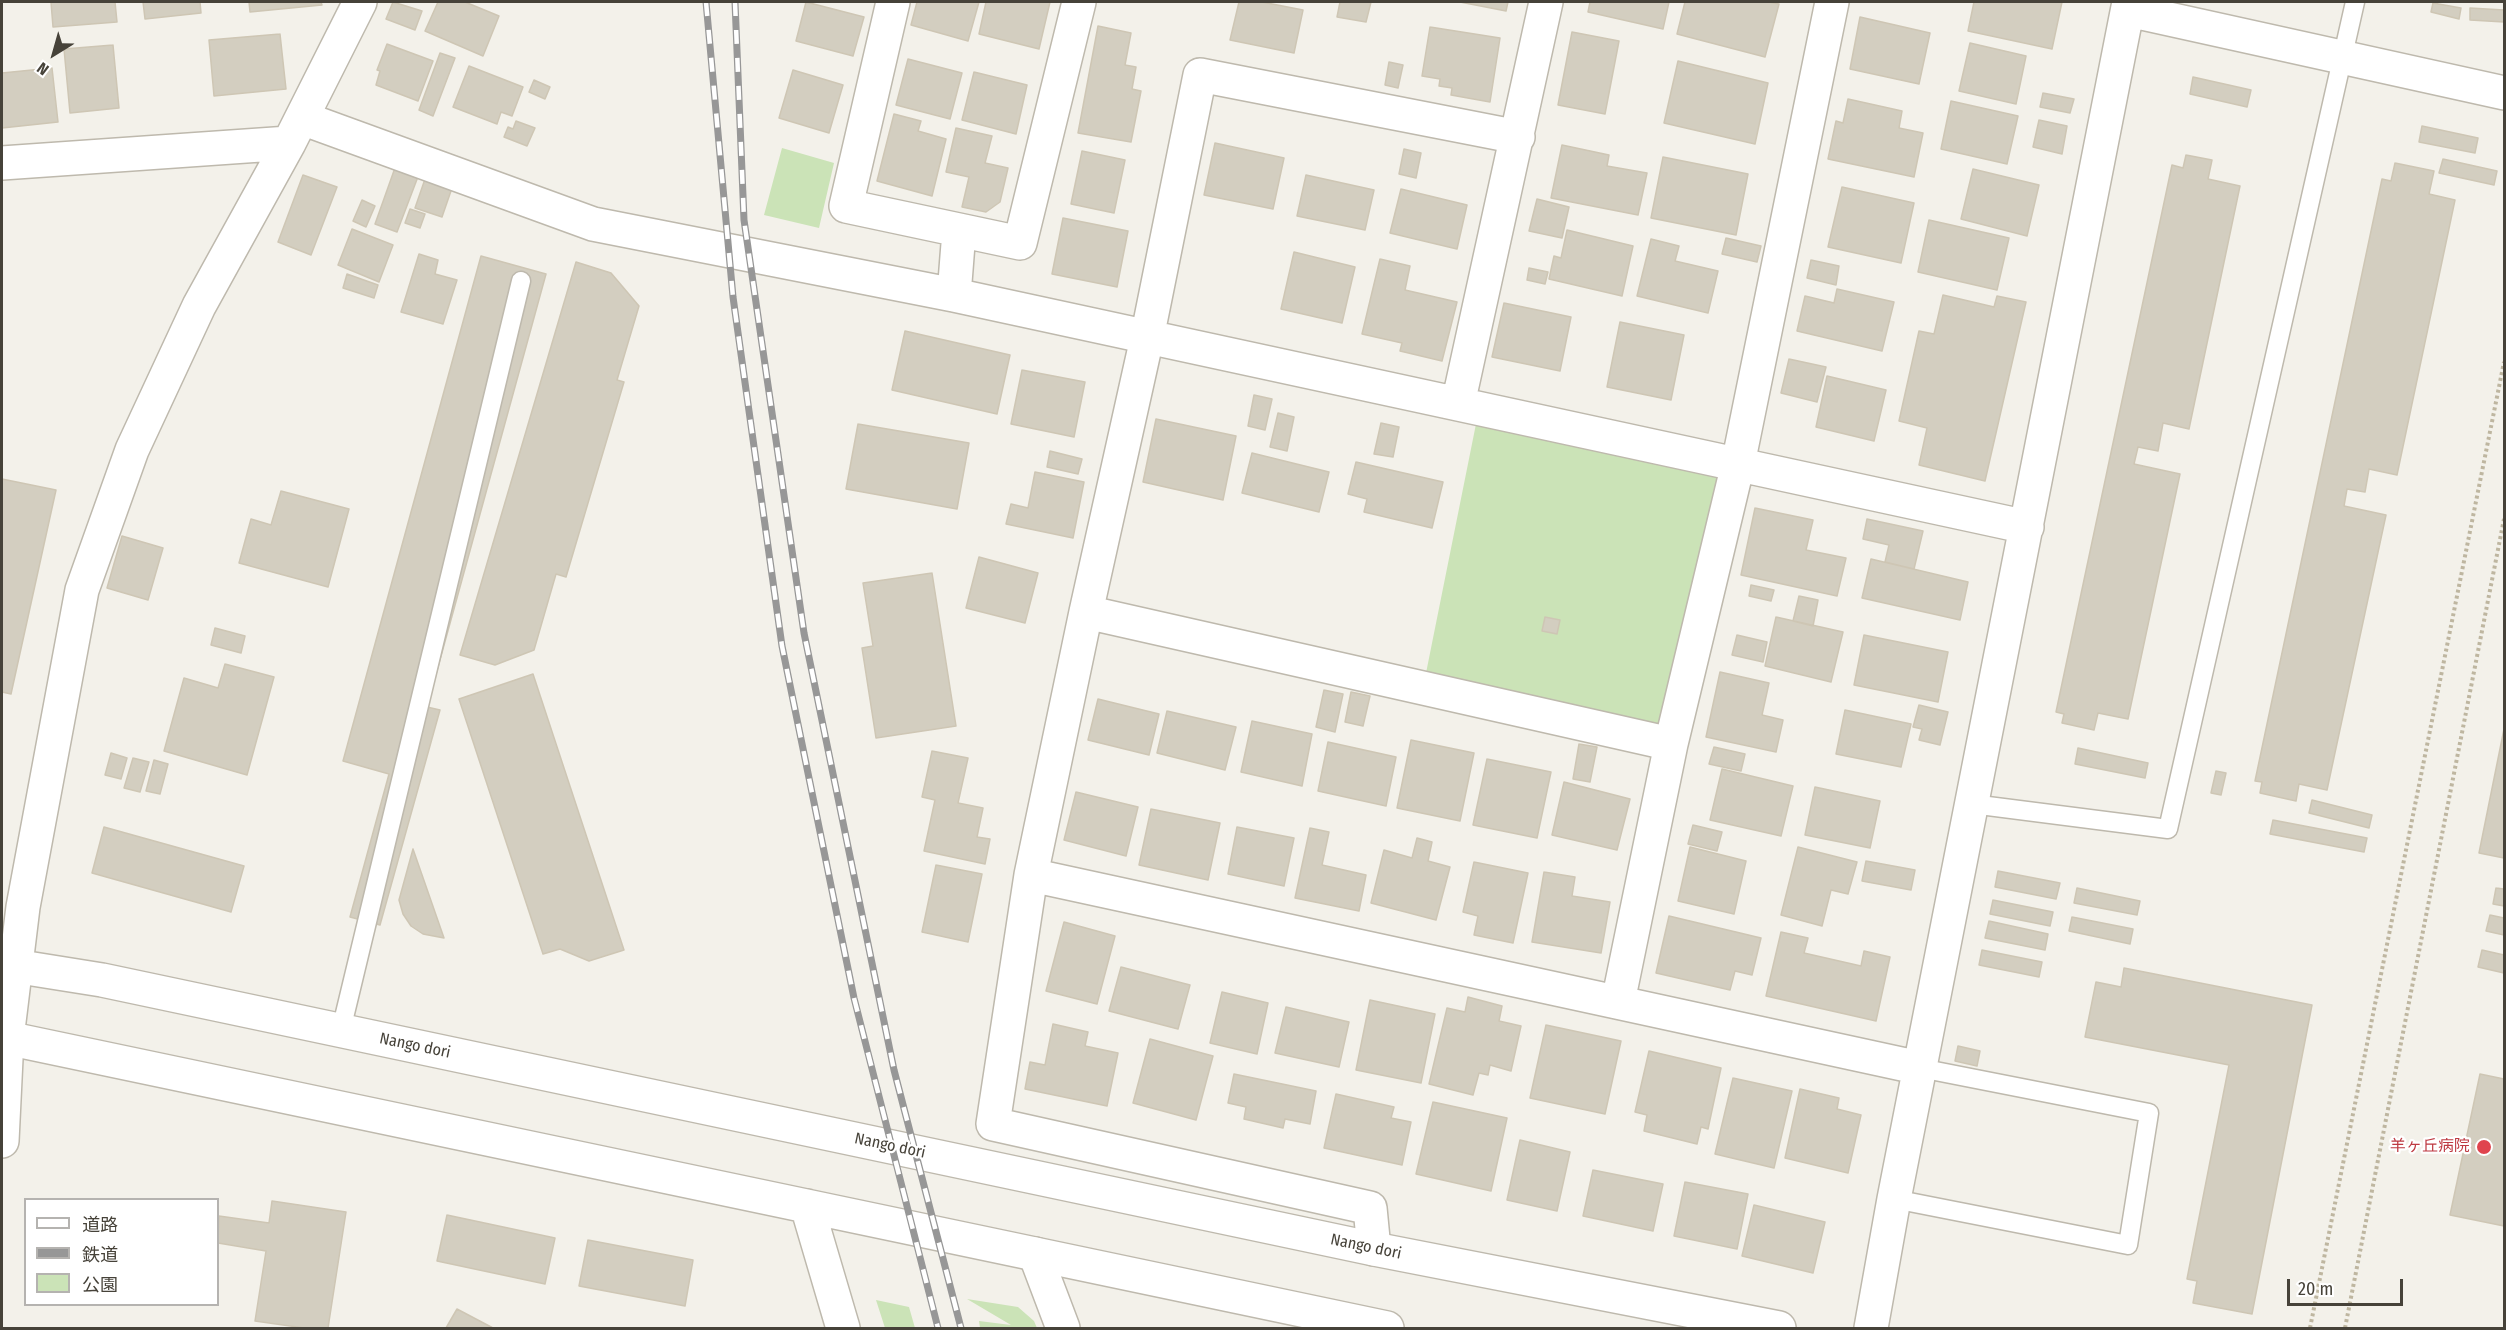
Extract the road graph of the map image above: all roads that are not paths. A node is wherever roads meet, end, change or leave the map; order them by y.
1 (360, 2) edge
2 (894, 2) edge
3 (1079, 2) edge
4 (1546, 2) edge
5 (1832, 2) edge
6 (2355, 2) edge
7 (2128, 6) edge
8 (2343, 58) junction
9 (2505, 93) edge
10 (296, 130) junction
11 (1518, 137) junction
12 (2, 163) edge
13 (959, 231) junction
14 (521, 281) dead end
15 (954, 295) junction
16 (1147, 338) junction
17 (1458, 404) junction
18 (1737, 464) junction
19 (2027, 527) junction
20 (1086, 612) junction
21 (1671, 744) junction
22 (1972, 804) junction
23 (1031, 875) junction
24 (9, 966) edge
25 (1618, 1002) junction
26 (341, 1030) junction
27 (4, 1037) edge
28 (1920, 1068) junction
29 (2, 1141) edge
30 (1894, 1199) junction
31 (807, 1206) junction
32 (1374, 1249) junction
33 (1035, 1254) junction
34 (843, 1329) edge
35 (1063, 1329) edge
36 (1387, 1329) edge
37 (1779, 1329) edge
38 (1871, 1329) edge

1 - 10 street
2 - 13 street
3 - 13 street
4 - 11 street
5 - 18 street
6 - 8 lane
7 - 8 street
7 - 19 street
8 - 9 street
8 - 22 lane
10 - 12 street
10 - 15 street
10 - 24 street
11 - 16 street
11 - 17 street
13 - 15 street
14 - 26 lane
15 - 16 street
16 - 17 street
16 - 20 street
17 - 18 street
18 - 19 street
18 - 21 street
19 - 22 street
20 - 21 street
20 - 23 street
21 - 25 street
22 - 28 street
23 - 25 street
23 - 32 street
24 - 26 street, Nango dori
24 - 27 street
25 - 28 street
26 - 32 street, Nango dori
27 - 29 street
27 - 31 street
28 - 30 street
28 - 30 lane
30 - 38 street
31 - 33 street
31 - 34 street
32 - 37 street, Nango dori
33 - 35 street
33 - 36 street

